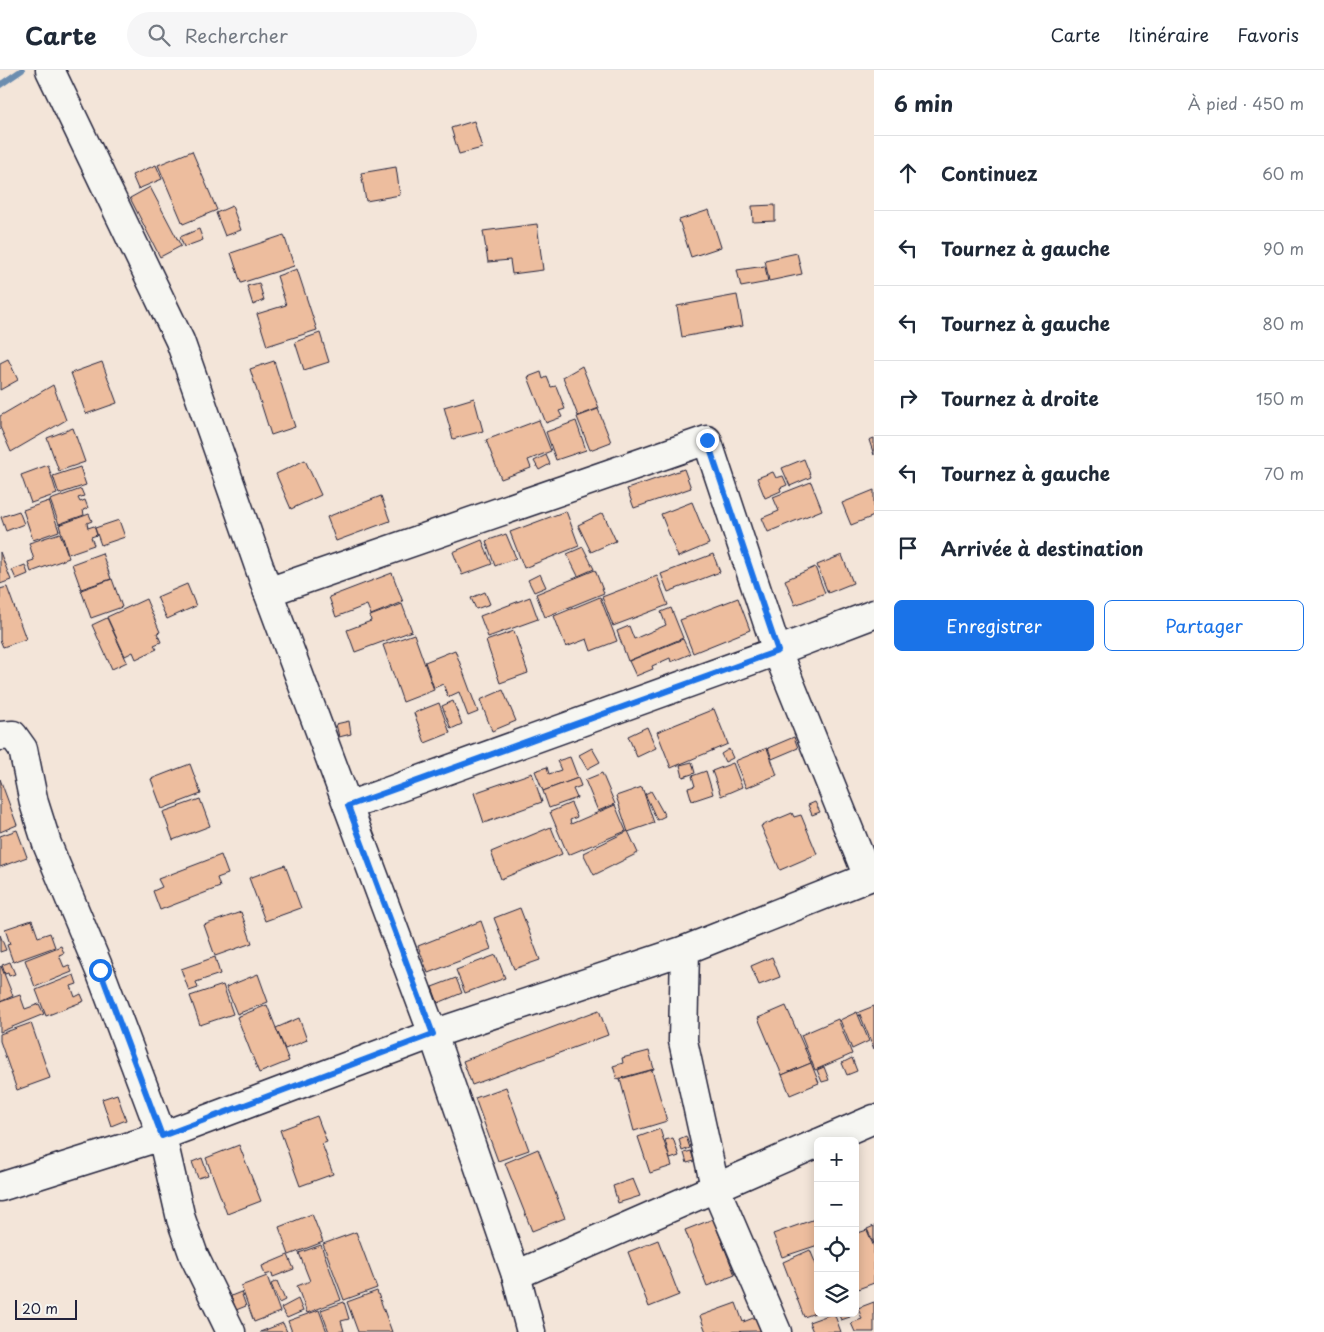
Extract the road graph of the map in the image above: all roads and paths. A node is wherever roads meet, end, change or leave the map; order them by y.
1 (50, 70) edge
2 (268, 592) junction
3 (874, 614) edge
4 (778, 651) junction
5 (0, 736) edge
6 (348, 806) junction
7 (871, 876) edge
8 (685, 950) junction
9 (433, 1034) junction
10 (874, 1119) edge
11 (162, 1136) junction
12 (832, 1137) edge
13 (814, 1145) edge
14 (3, 1180) edge
15 (715, 1187) junction
16 (516, 1275) junction
17 (232, 1332) edge
18 (532, 1332) edge
19 (777, 1332) edge

1 - 2 street
2 - 4 street
2 - 6 street
3 - 4 street
4 - 6 street
4 - 7 street
5 - 11 street
6 - 9 street
7 - 8 street
8 - 9 street
8 - 15 street
9 - 11 street
9 - 16 street
10 - 12 street
11 - 14 street
11 - 17 street
13 - 15 street
15 - 16 street
15 - 19 street
16 - 18 street

